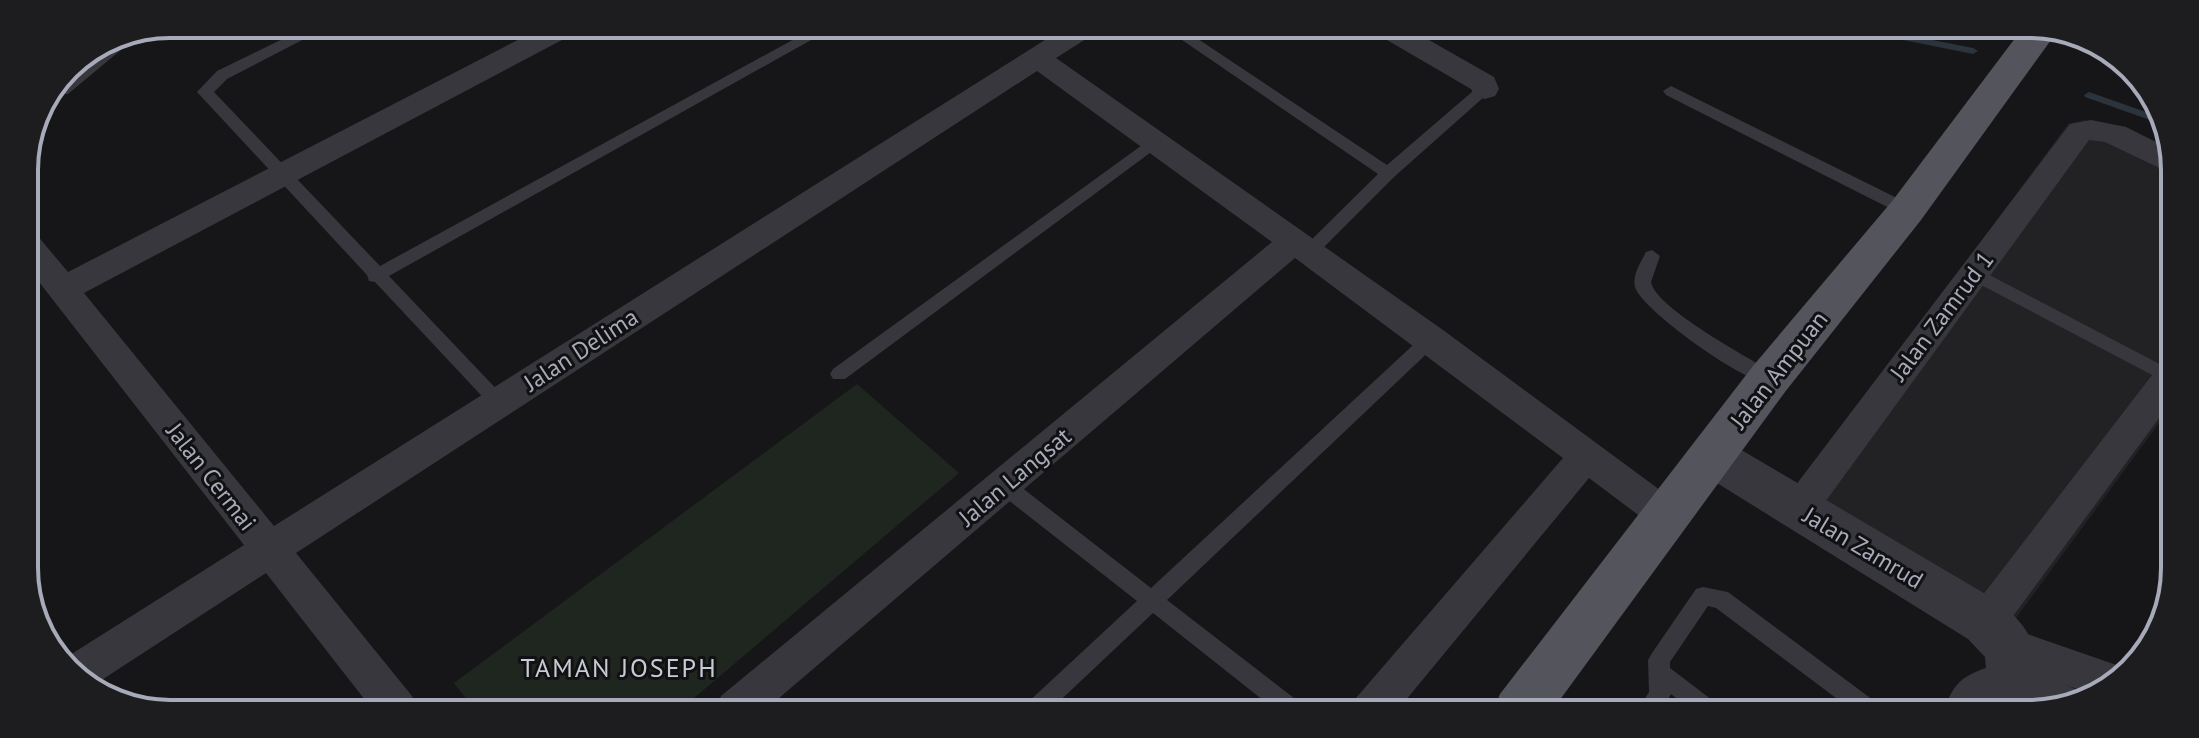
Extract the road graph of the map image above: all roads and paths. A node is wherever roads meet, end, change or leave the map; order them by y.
1 (297, 38) edge
2 (544, 38) edge
3 (807, 38) edge
4 (1068, 38) edge
5 (1186, 38) edge
6 (1404, 38) edge
7 (2034, 38) edge
8 (1037, 58) junction
9 (1485, 89) joint
10 (1671, 91) dead end
11 (1156, 140) junction
12 (2159, 157) edge
13 (1388, 173) junction
14 (286, 175) junction
15 (1907, 210) junction
16 (1302, 247) junction
17 (1652, 256) dead end
18 (38, 258) edge
19 (1974, 273) junction
20 (375, 276) junction
21 (64, 289) junction
22 (1431, 339) junction
23 (2161, 372) edge
24 (839, 374) dead end
25 (1769, 379) junction
26 (2161, 396) edge
27 (499, 403) junction
28 (1587, 455) junction
29 (1712, 456) junction
30 (1005, 486) junction
31 (1799, 509) junction
32 (1666, 515) junction
33 (268, 550) junction
34 (1153, 600) junction
35 (2016, 666) edge
36 (85, 668) edge
37 (1660, 673) junction
38 (2097, 680) edge
39 (390, 700) edge
40 (747, 700) edge
41 (1046, 700) edge
42 (1280, 700) edge
43 (1380, 700) edge
44 (1528, 700) edge
45 (1656, 700) edge
46 (1695, 700) edge
47 (1856, 700) edge
48 (1976, 700) edge

1 - 14 lane
2 - 14 street
3 - 20 lane
4 - 8 street, Jalan Delima
5 - 13 lane
6 - 9 street
7 - 15 main road, Jalan Ampuan
8 - 11 street
8 - 27 street, Jalan Delima
9 - 13 lane
10 - 15 lane
11 - 16 street
11 - 24 lane
12 - 19 street, Jalan Zamrud 1
13 - 16 lane
14 - 20 lane
14 - 21 street
15 - 25 main road, Jalan Ampuan
16 - 22 street
16 - 30 street, Jalan Langsat
17 - 25 lane
18 - 21 street, Jalan Cermai
19 - 23 lane
19 - 31 street, Jalan Zamrud 1
20 - 27 lane
21 - 33 street, Jalan Cermai
22 - 28 street
22 - 34 lane
25 - 29 main road, Jalan Ampuan
26 - 35 street
27 - 33 street, Jalan Delima
28 - 32 street
28 - 43 street
29 - 31 street, Jalan Zamrud
29 - 32 main road, Jalan Ampuan
30 - 34 lane
30 - 40 street, Jalan Langsat
31 - 35 street, Jalan Zamrud
32 - 44 main road, Jalan Ampuan
33 - 36 street, Jalan Delima
33 - 39 street, Jalan Cermai
34 - 41 lane
34 - 42 lane
35 - 38 street, Jalan Zamrud
35 - 48 street
37 - 45 lane
37 - 46 lane
37 - 47 lane

